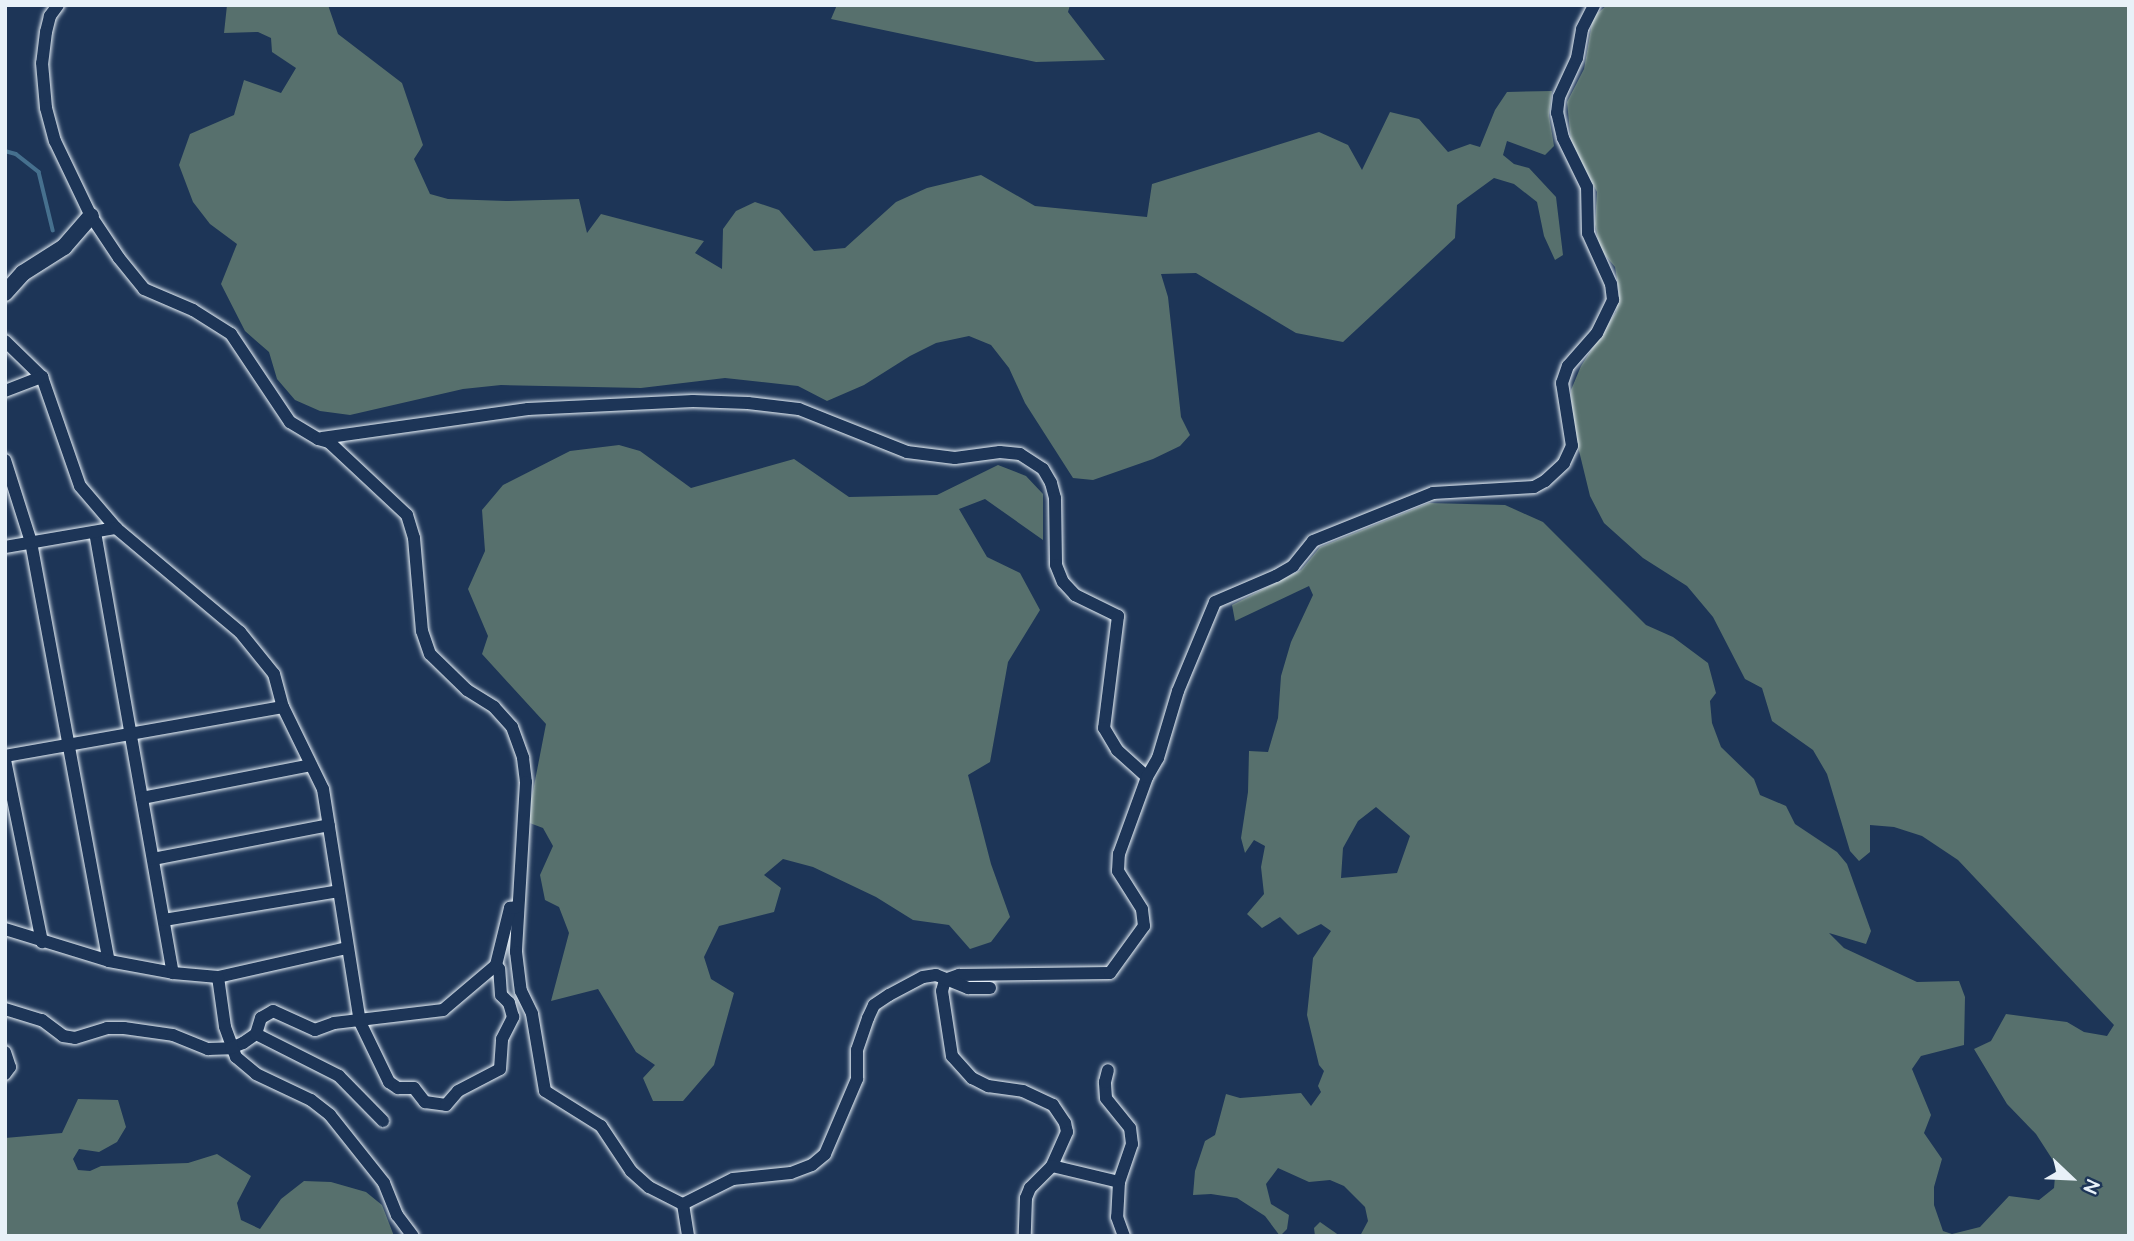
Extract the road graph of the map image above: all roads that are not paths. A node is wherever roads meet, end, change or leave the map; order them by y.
1 (58, 5) edge
2 (1594, 5) edge
3 (91, 216) junction
4 (5, 293) edge
5 (5, 341) edge
6 (42, 377) junction
7 (5, 391) edge
8 (318, 439) junction
9 (5, 460) edge
10 (116, 528) junction
11 (95, 532) junction
12 (31, 542) junction
13 (5, 547) edge
14 (283, 707) junction
15 (131, 734) junction
16 (69, 745) junction
17 (5, 758) edge
18 (311, 765) junction
19 (1147, 777) junction
20 (142, 798) junction
21 (329, 825) junction
22 (153, 859) junction
23 (339, 891) junction
24 (517, 907) junction
25 (164, 920) junction
26 (5, 929) edge
27 (42, 942) junction
28 (347, 948) junction
29 (109, 961) junction
30 (496, 965) junction
31 (173, 973) junction
32 (218, 977) junction
33 (945, 980) junction
34 (990, 988) dead end
35 (5, 1009) edge
36 (360, 1022) junction
37 (256, 1034) junction
38 (231, 1048) junction
39 (5, 1052) edge
40 (1108, 1070) dead end
41 (5, 1074) edge
42 (383, 1121) dead end
43 (1052, 1166) junction
44 (1119, 1182) junction
45 (683, 1204) junction
46 (413, 1236) edge
47 (688, 1236) edge
48 (1025, 1236) edge
49 (1124, 1236) edge

1 - 3 street
2 - 19 street
3 - 4 street
3 - 8 street
5 - 6 street
6 - 7 street
6 - 10 street
8 - 19 street
8 - 24 street
9 - 12 street
10 - 11 street
10 - 14 street
11 - 12 street
11 - 15 street
12 - 13 street
12 - 16 street
14 - 15 street
14 - 18 street
15 - 16 street
15 - 20 street
16 - 17 street
16 - 29 street
17 - 27 street
18 - 20 street
18 - 21 street
19 - 33 street
20 - 22 street
21 - 22 street
21 - 23 street
22 - 25 street
23 - 25 street
23 - 28 street
24 - 30 street
24 - 45 street
25 - 31 street
26 - 27 street
27 - 29 street
28 - 32 street
28 - 36 street
29 - 31 street
30 - 36 street
30 - 36 street
31 - 32 street
32 - 38 street
33 - 34 street
33 - 43 street
33 - 45 street
35 - 38 street
36 - 37 street
37 - 38 street
37 - 42 street
38 - 46 street
39 - 41 street
40 - 44 street
43 - 44 street
43 - 48 street
44 - 49 street
45 - 47 street

